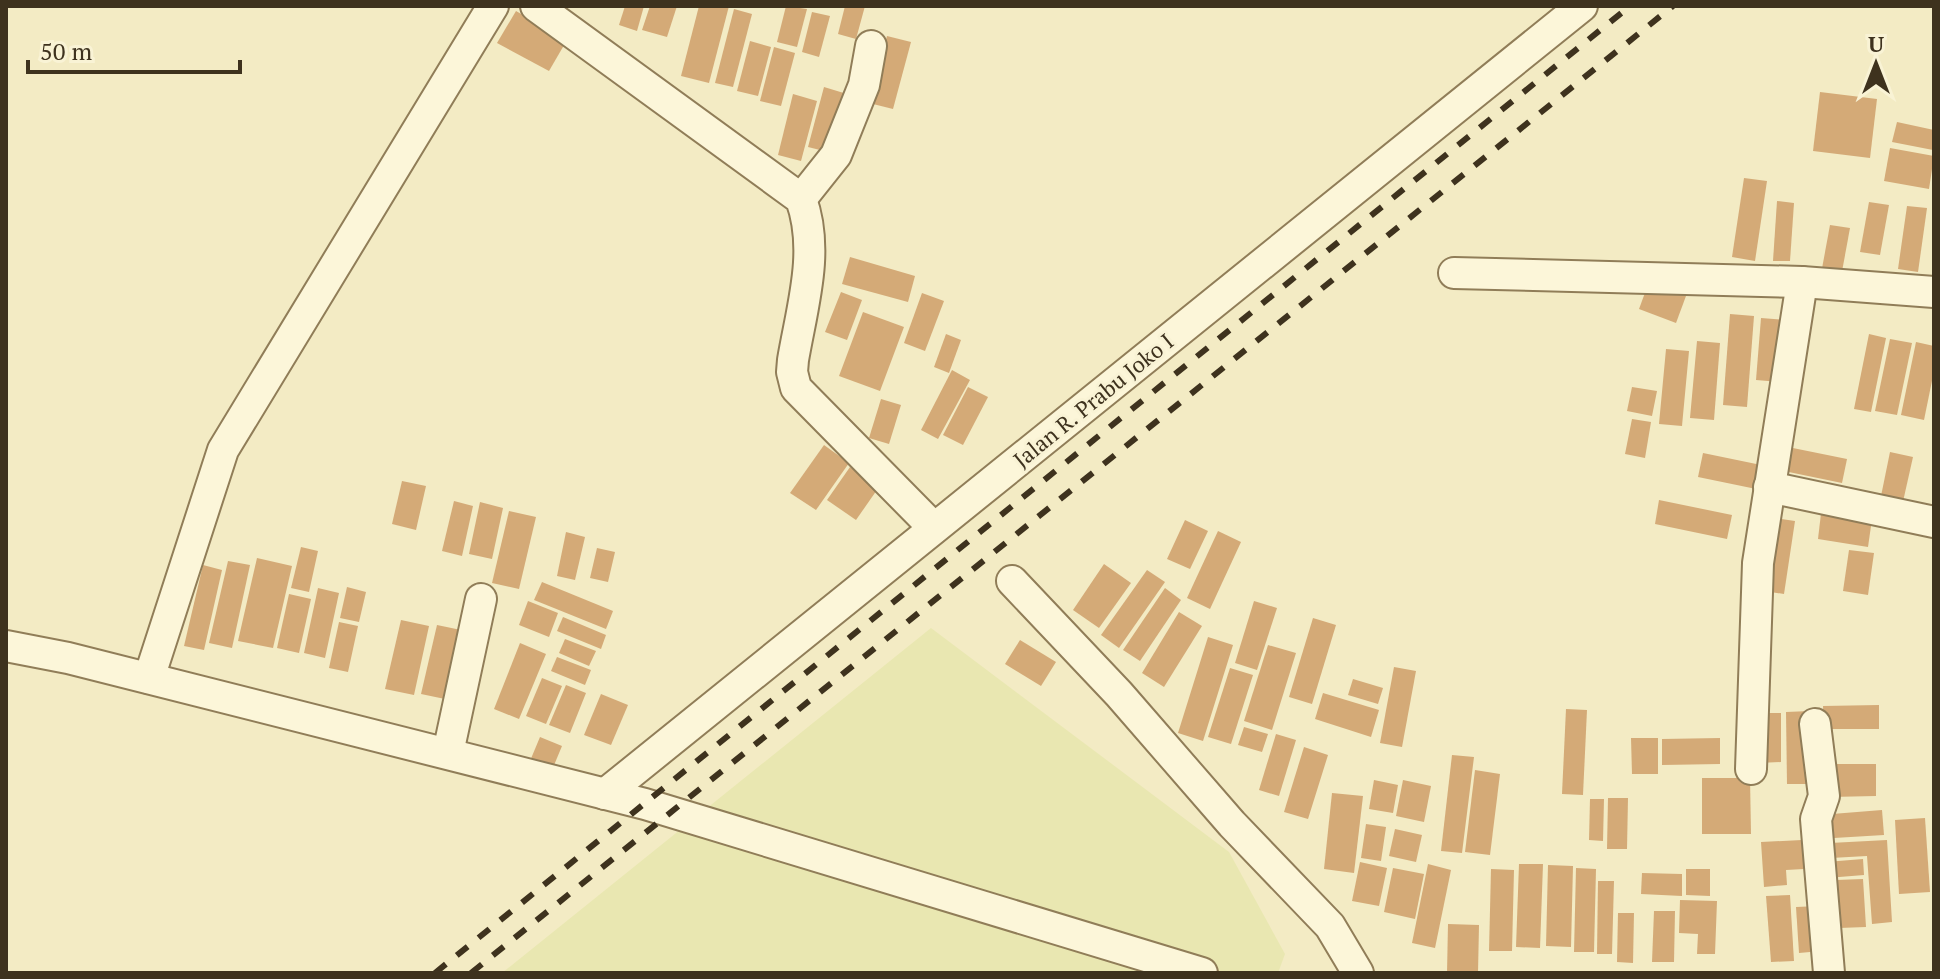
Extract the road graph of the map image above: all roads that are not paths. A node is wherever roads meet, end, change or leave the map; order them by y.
1 (493, 6) edge
2 (536, 6) edge
3 (1582, 6) edge
4 (871, 46) dead end
5 (801, 199) junction
6 (1454, 273) dead end
7 (1802, 282) junction
8 (1934, 292) edge
9 (1769, 487) junction
10 (1934, 522) edge
11 (934, 528) junction
12 (1012, 581) dead end
13 (481, 599) dead end
14 (6, 646) edge
15 (149, 678) junction
16 (1815, 724) dead end
17 (448, 753) junction
18 (1751, 769) dead end
19 (605, 794) junction
20 (1202, 973) edge
21 (1358, 973) edge
22 (1829, 973) edge

1 - 15 street
2 - 5 street
3 - 11 street, Jalan R. Prabu Joko I
4 - 5 street
5 - 11 street
6 - 7 street
7 - 8 street
7 - 9 street
9 - 10 street
9 - 18 street
11 - 19 street, Jalan R. Prabu Joko I
12 - 21 street
13 - 17 street
14 - 15 street
15 - 17 street
16 - 22 street
17 - 19 street
19 - 20 street

